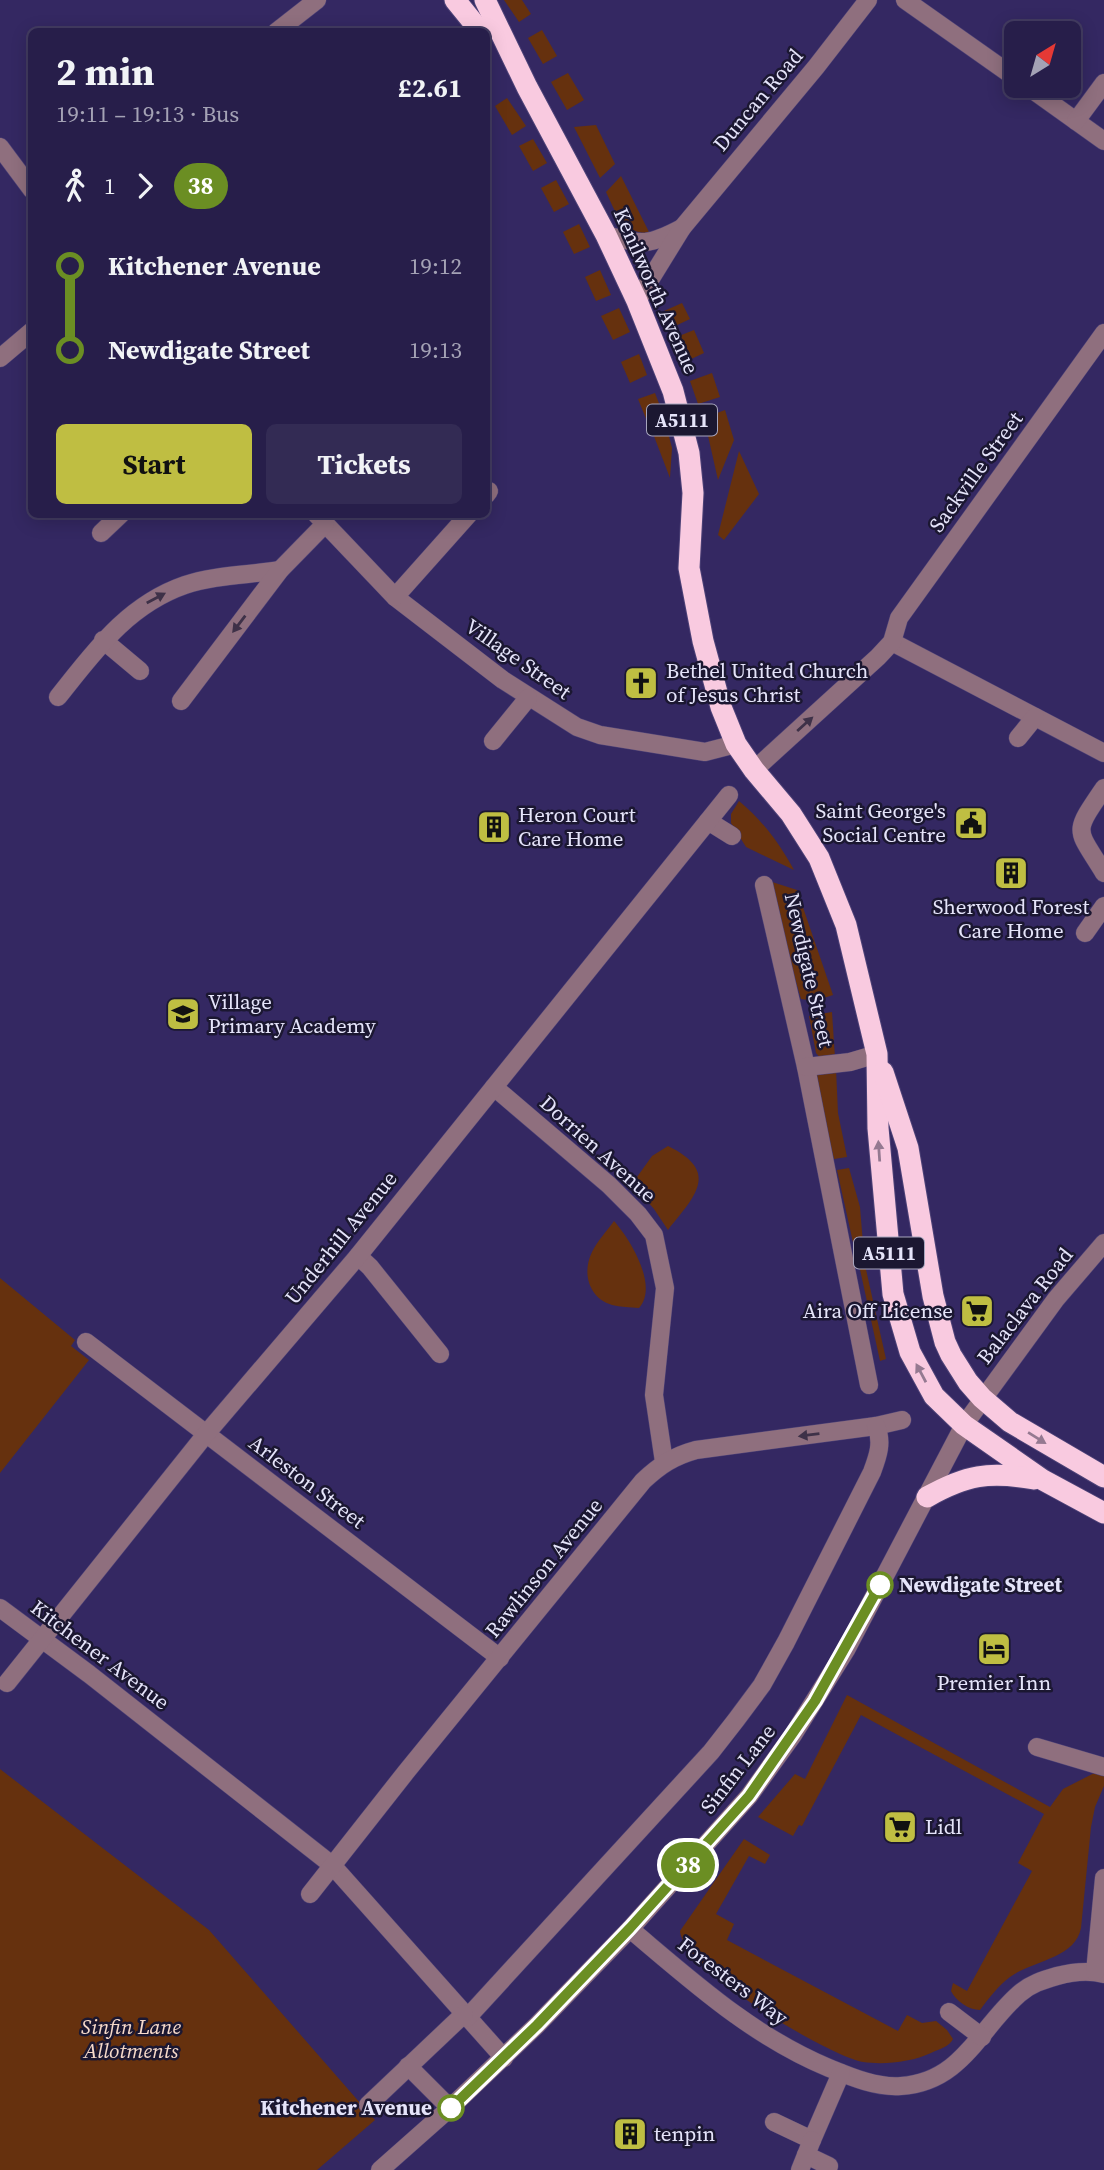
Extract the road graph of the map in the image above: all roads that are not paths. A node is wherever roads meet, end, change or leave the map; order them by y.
1 (317, 0) edge
2 (455, 0) edge
3 (485, 0) edge
4 (867, 0) edge
5 (905, 0) edge
6 (281, 28) edge
7 (478, 28) edge
8 (490, 43) edge
9 (1004, 70) edge
10 (1104, 83) edge
11 (527, 87) junction
12 (1044, 98) edge
13 (1076, 121) junction
14 (1104, 141) edge
15 (0, 147) edge
16 (28, 185) edge
17 (682, 228) junction
18 (606, 235) junction
19 (637, 301) junction
20 (1104, 333) edge
21 (28, 334) edge
22 (0, 358) edge
23 (117, 518) edge
24 (465, 518) edge
25 (321, 519) edge
26 (101, 533) dead end
27 (280, 570) junction
28 (396, 597) junction
29 (103, 640) junction
30 (892, 642) junction
31 (140, 671) dead end
32 (58, 698) dead end
33 (528, 698) junction
34 (181, 701) dead end
35 (1035, 717) junction
36 (1018, 737) dead end
37 (493, 741) dead end
38 (736, 744) junction
39 (1104, 753) edge
40 (754, 769) junction
41 (1104, 788) edge
42 (729, 795) dead end
43 (708, 821) junction
44 (732, 836) dead end
45 (1104, 873) edge
46 (764, 884) dead end
47 (1104, 906) edge
48 (1084, 933) dead end
49 (878, 1057) junction
50 (806, 1067) junction
51 (494, 1087) junction
52 (1104, 1243) edge
53 (358, 1256) junction
54 (86, 1342) dead end
55 (440, 1354) dead end
56 (869, 1385) dead end
57 (982, 1398) junction
58 (902, 1420) dead end
59 (964, 1425) junction
60 (876, 1426) junction
61 (206, 1434) junction
62 (664, 1462) junction
63 (1104, 1478) edge
64 (1042, 1480) junction
65 (926, 1497) junction
66 (1104, 1513) edge
67 (0, 1608) edge
68 (42, 1639) junction
69 (500, 1658) junction
70 (7, 1683) dead end
71 (1037, 1747) dead end
72 (1104, 1767) edge
73 (332, 1865) junction
74 (1104, 1878) edge
75 (310, 1894) dead end
76 (630, 1928) junction
77 (1100, 1973) edge
78 (949, 2011) dead end
79 (465, 2016) junction
80 (982, 2037) junction
81 (504, 2057) junction
82 (408, 2066) junction
83 (841, 2073) junction
84 (368, 2105) dead end
85 (450, 2108) junction
86 (774, 2122) dead end
87 (806, 2155) edge
88 (829, 2166) dead end
89 (380, 2170) edge

1 - 6 street
2 - 7 highway
3 - 11 highway, Kenilworth Avenue / A5111
4 - 17 street, Duncan Road
5 - 9 street
8 - 11 highway, Kenilworth Avenue / A5111
10 - 13 street
11 - 18 highway, Kenilworth Avenue / A5111
12 - 13 street
13 - 14 street
15 - 16 street
17 - 18 street, Duncan Road
17 - 19 street, Duncan Road
18 - 19 highway, Kenilworth Avenue / A5111
19 - 38 highway, Kenilworth Avenue / A5111
20 - 30 street, Sackville Street
21 - 22 street
23 - 26 street
24 - 28 street
25 - 27 street
25 - 28 street, Village Street
29 -> 27 street
27 -> 34 street
28 - 33 street, Village Street
29 - 31 street
29 - 32 street
30 - 35 street
40 -> 30 street
33 - 37 street
33 - 38 street, Village Street
35 - 36 street
35 - 39 street
38 - 40 highway, Kenilworth Avenue / A5111
40 - 49 highway, Newdigate Street / A5111
41 - 45 street
42 - 43 street, Underhill Avenue
43 - 44 street
43 - 51 street, Underhill Avenue
46 - 50 street, Newdigate Street
47 - 48 street
49 - 50 street, Newdigate Street
49 - 57 highway, Newdigate Street / A5111
59 -> 49 highway, Newdigate Street / A5111
50 - 56 street, Newdigate Street
51 - 53 street, Underhill Avenue
51 - 62 street, Dorrien Avenue
52 - 57 street, Balaclava Road
53 - 55 street
53 - 61 street, Underhill Avenue
54 - 61 street, Arleston Street
57 - 59 street, Balaclava Road
57 -> 63 highway, A5111
58 - 60 street, Rawlinson Avenue
59 - 64 highway, A5111
59 - 65 street, Sinfin Lane
60 -> 62 street, Rawlinson Avenue
60 - 79 street, Sinfin Lane
61 - 68 street, Underhill Avenue
61 - 69 street, Arleston Street
62 - 69 street, Rawlinson Avenue
64 - 65 highway
64 - 66 highway, A5111
65 - 76 street, Sinfin Lane
67 - 68 street, Kitchener Avenue
68 - 70 street, Underhill Avenue
68 - 73 street, Kitchener Avenue
69 - 73 street, Rawlinson Avenue
71 - 72 street
73 - 75 street, Rawlinson Avenue
73 - 79 street, Kitchener Avenue
74 - 77 street
76 - 81 street, Sinfin Lane
76 - 83 street, Foresters Way
77 - 80 street, Foresters Way
78 - 80 street
79 - 81 street, Kitchener Avenue
79 - 82 street, Sinfin Lane
80 - 83 street, Foresters Way
81 - 85 street, Sinfin Lane
82 - 84 street, Sinfin Lane
82 - 85 street
83 - 87 street
85 - 89 street, Sinfin Lane
86 - 87 street
87 - 88 street

